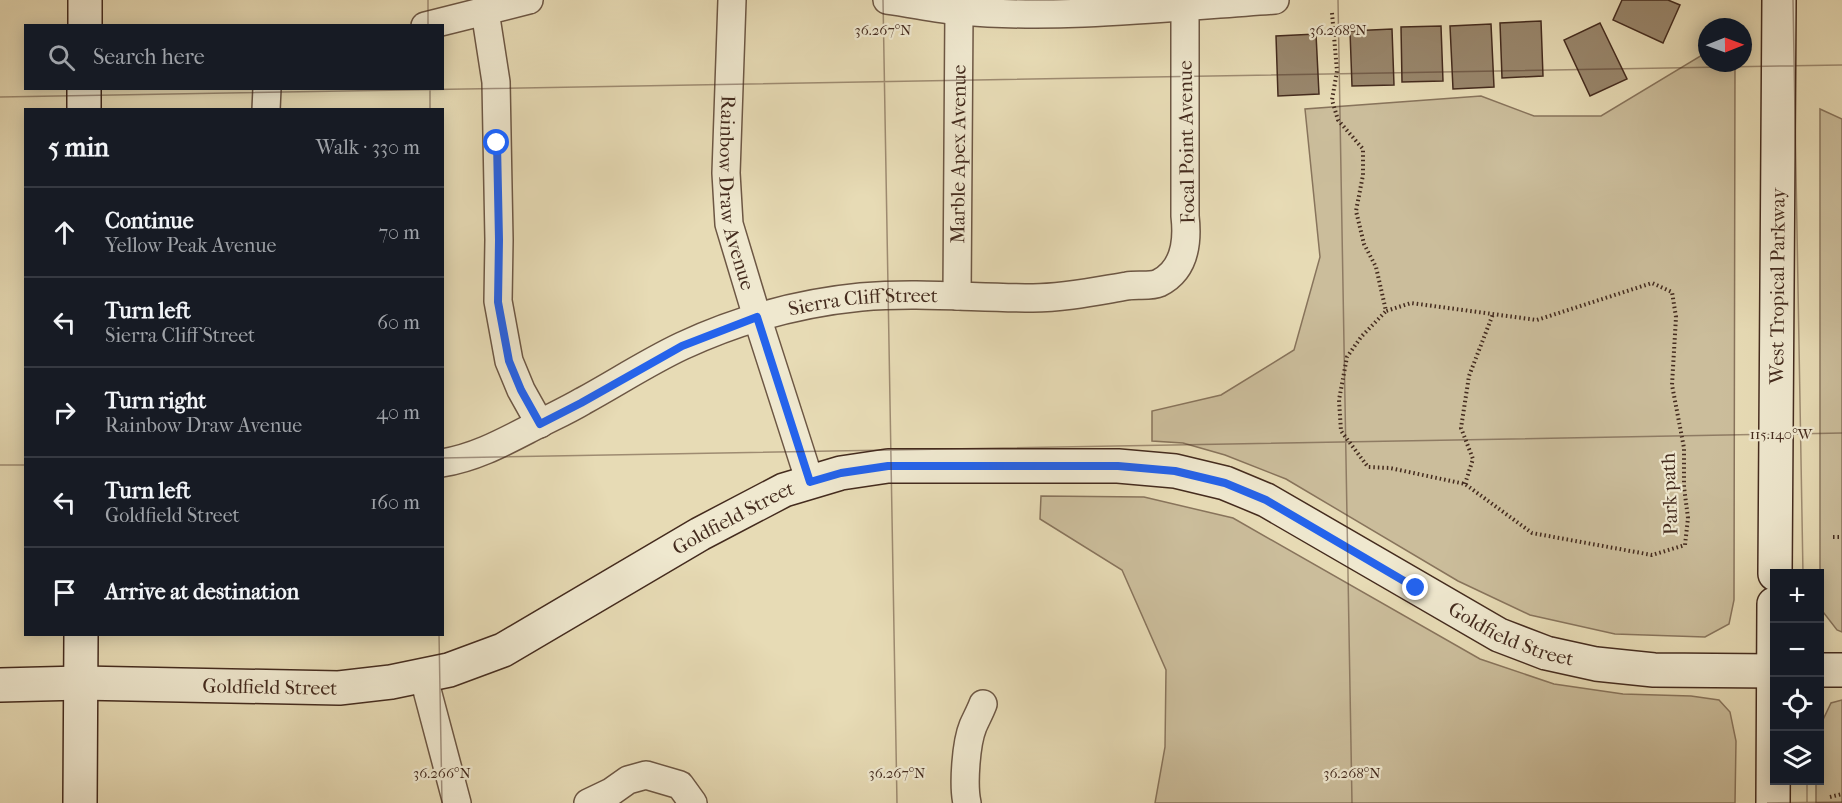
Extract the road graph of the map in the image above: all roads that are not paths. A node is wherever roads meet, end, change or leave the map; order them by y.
1 (85, 0) edge
2 (529, 0) edge
3 (732, 0) edge
4 (887, 0) edge
5 (1275, 0) edge
6 (1779, 0) edge
7 (1185, 6) junction
8 (485, 10) junction
9 (959, 11) junction
10 (85, 24) edge
11 (432, 24) edge
12 (84, 90) edge
13 (267, 90) edge
14 (84, 108) edge
15 (267, 108) edge
16 (1171, 274) joint
17 (957, 296) junction
18 (757, 317) junction
19 (540, 424) junction
20 (444, 463) edge
21 (810, 482) junction
22 (1775, 569) edge
23 (81, 636) edge
24 (1824, 670) edge
25 (1842, 670) edge
26 (1770, 671) edge
27 (423, 675) junction
28 (1774, 677) edge
29 (81, 683) junction
30 (0, 685) edge
31 (983, 704) dead end
32 (80, 803) edge
33 (456, 803) edge
34 (588, 803) edge
35 (693, 803) edge
36 (967, 803) edge
37 (1773, 803) edge

1 - 10 street
2 - 8 street
3 - 18 street, Rainbow Draw Avenue
4 - 9 street
5 - 7 street
6 - 22 street, West Tropical Parkway
7 - 9 street
7 - 16 street, Focal Point Avenue
8 - 11 street
8 - 19 street
9 - 17 street, Marble Apex Avenue
12 - 14 street
13 - 15 street
16 - 17 street, Sierra Cliff Street
17 - 18 street, Sierra Cliff Street
18 - 19 street, Sierra Cliff Street
18 - 21 street, Rainbow Draw Avenue
19 - 20 street, Sierra Cliff Street
21 - 26 street, Goldfield Street
21 - 27 street, Goldfield Street
23 - 29 street
24 - 25 street
27 - 29 street, Goldfield Street
27 - 33 street
28 - 37 street
29 - 30 street, Goldfield Street
29 - 32 street
31 - 36 street
34 - 35 street

